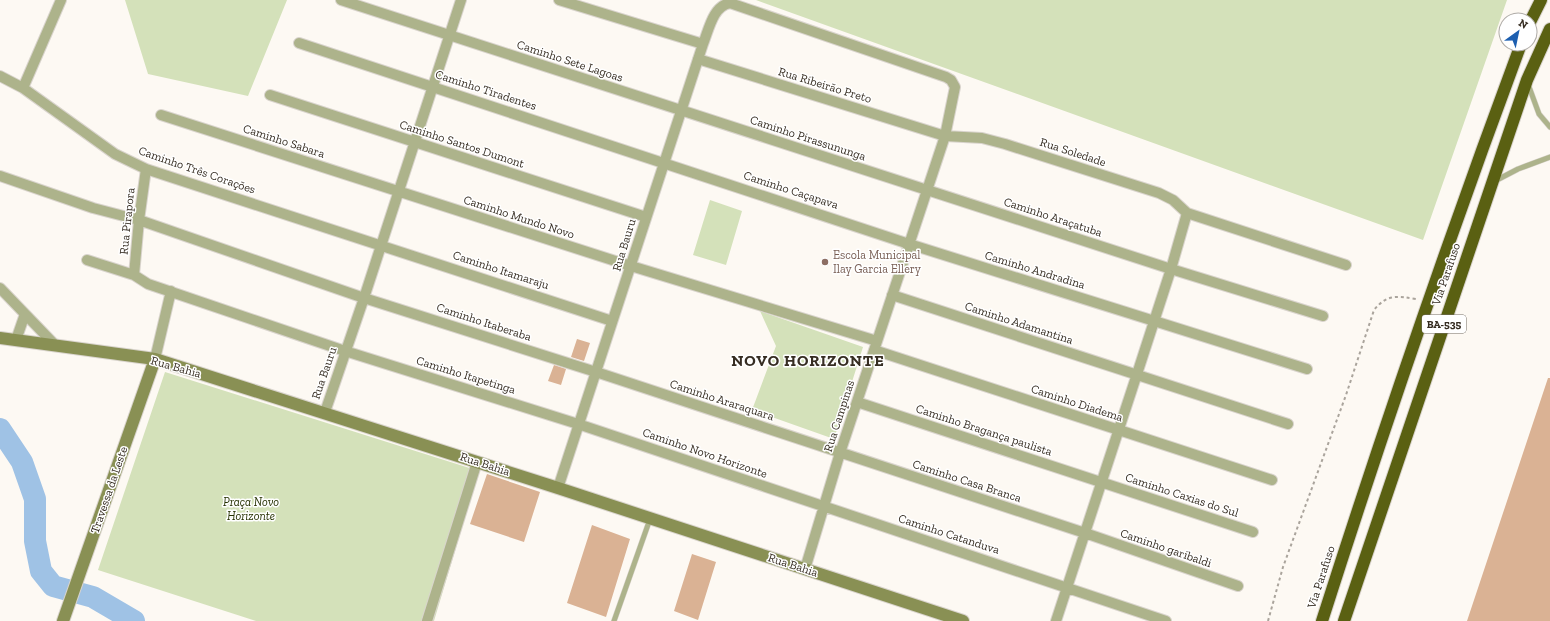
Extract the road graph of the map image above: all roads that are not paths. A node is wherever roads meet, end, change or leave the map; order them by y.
1 (61, 0) edge
2 (341, 0) edge
3 (461, 0) edge
4 (559, 0) edge
5 (1536, 0) edge
6 (1541, 0) edge
7 (717, 11) joint
8 (1533, 12) edge
9 (1535, 12) edge
10 (1550, 29) edge
11 (450, 35) junction
12 (300, 43) dead end
13 (703, 44) junction
14 (1518, 52) edge
15 (698, 59) junction
16 (0, 76) edge
17 (1527, 80) junction
18 (434, 87) junction
19 (23, 88) junction
20 (270, 95) dead end
21 (681, 111) junction
22 (161, 115) dead end
23 (1550, 127) edge
24 (945, 136) junction
25 (415, 142) junction
26 (1550, 157) edge
27 (664, 162) junction
28 (146, 169) junction
29 (0, 176) edge
30 (1492, 182) junction
31 (927, 190) junction
32 (399, 192) junction
33 (1186, 213) junction
34 (646, 217) junction
35 (139, 220) junction
36 (381, 244) junction
37 (909, 244) junction
38 (88, 260) dead end
39 (1346, 265) dead end
40 (632, 266) junction
41 (1171, 269) junction
42 (134, 276) junction
43 (0, 288) edge
44 (171, 291) junction
45 (892, 295) junction
46 (364, 298) junction
47 (25, 314) junction
48 (1324, 316) dead end
49 (612, 321) junction
50 (1154, 321) junction
51 (0, 338) edge
52 (16, 340) junction
53 (55, 345) junction
54 (876, 346) junction
55 (345, 351) junction
56 (155, 359) junction
57 (1307, 369) dead end
58 (596, 372) junction
59 (1138, 374) junction
60 (857, 402) junction
61 (324, 412) junction
62 (578, 424) junction
63 (1288, 424) dead end
64 (1119, 430) junction
65 (840, 453) junction
66 (477, 462) junction
67 (1272, 480) dead end
68 (1103, 482) junction
69 (558, 488) junction
70 (823, 506) junction
71 (650, 518) junction
72 (1253, 532) dead end
73 (1085, 533) junction
74 (805, 569) junction
75 (1238, 586) dead end
76 (1066, 587) junction
77 (63, 621) edge
78 (427, 621) edge
79 (614, 621) edge
80 (963, 621) edge
81 (1056, 621) edge
82 (1166, 621) edge
83 (1322, 621) edge
84 (1344, 621) edge

1 - 19 street
2 - 11 street, Caminho Sete Lagoas
3 - 11 street, Rua Bauru
4 - 13 street
5 - 8 highway
6 - 9 highway
7 - 13 street, Rua Bauru
7 - 24 street, Rua Campinas
10 - 17 highway, Via Parafuso / BA-535
11 - 18 street, Rua Bauru
11 - 21 street, Caminho Sete Lagoas
12 - 18 street, Caminho Tiradentes
13 - 15 street, Rua Bauru
14 - 83 highway, Via Parafuso / BA-535
15 - 21 street, Rua Bauru
15 - 24 street, Rua Ribeirão Preto
16 - 19 street, Caminho Três Corações
17 - 23 lane
17 - 30 highway, Via Parafuso / BA-535
18 - 25 street, Rua Bauru
18 - 27 street, Caminho Tiradentes
19 - 28 street, Caminho Três Corações
20 - 25 street, Caminho Santos Dumont
21 - 27 street, Rua Bauru
21 - 31 street, Caminho Pirassununga
22 - 32 street, Caminho Sabara
24 - 31 street, Rua Campinas
24 - 33 street, Rua Soledade
25 - 32 street, Rua Bauru
25 - 34 street, Caminho Santos Dumont
26 - 30 lane
27 - 34 street, Rua Bauru
27 - 37 street, Caminho Caçapava
28 - 35 street, Rua Pirapora
28 - 36 street, Caminho Três Corações
29 - 35 street, Caminho Itaberaba
30 - 84 highway, Via Parafuso / BA-535
31 - 37 street, Rua Campinas
31 - 41 street, Caminho Araçatuba
32 - 36 street, Rua Bauru
32 - 40 street, Caminho Mundo Novo
33 - 39 street
33 - 41 street
34 - 40 street, Rua Bauru
35 - 42 street, Rua Pirapora
35 - 46 street, Caminho Itaberaba
36 - 46 street, Rua Bauru
36 - 49 street, Caminho Itamaraju
37 - 45 street, Rua Campinas
37 - 50 street, Caminho Andradina
38 - 42 street, Caminho Itapetinga
40 - 49 street, Rua Bauru
40 - 54 street, Caminho Mundo Novo
41 - 48 street, Caminho Araçatuba
41 - 50 street
42 - 44 street, Caminho Itapetinga
43 - 47 street
44 - 55 street, Caminho Itapetinga
44 - 56 street
45 - 54 street, Rua Campinas
45 - 59 street, Caminho Adamantina
46 - 55 street, Rua Bauru
46 - 58 street, Caminho Itaberaba
47 - 52 street
47 - 53 street
49 - 58 street, Rua Bauru
50 - 57 street, Caminho Andradina
50 - 59 street
51 - 52 street, Rua Bahia
52 - 53 street, Rua Bahia
53 - 56 street, Rua Bahia
54 - 60 street, Rua Campinas
54 - 64 street, Caminho Diadema
55 - 61 street, Rua Bauru
55 - 62 street, Caminho Itapetinga
56 - 61 street, Rua Bahia
56 - 77 street, Travessa da Leste
58 - 62 street, Rua Bauru
58 - 65 street, Caminho Araraquara
59 - 63 street, Caminho Adamantina
59 - 64 street
60 - 65 street, Rua Campinas
60 - 68 street, Caminho Bragança paulista
61 - 66 street, Rua Bahia
62 - 69 street, Rua Bauru
62 - 70 street, Caminho Novo Horizonte
64 - 67 street, Caminho Diadema
64 - 68 street
65 - 70 street, Rua Campinas
65 - 73 street, Caminho Casa Branca
66 - 69 street, Rua Bahia
66 - 78 street
68 - 72 street, Caminho Caxias do Sul
68 - 73 street
69 - 71 street, Rua Bahia
70 - 74 street, Rua Campinas
70 - 76 street, Caminho Catanduva
71 - 74 street, Rua Bahia
71 - 79 lane
73 - 75 street, Caminho garibaldi
73 - 76 street
74 - 80 street, Rua Bahia
76 - 81 street
76 - 82 street, Caminho Catanduva

